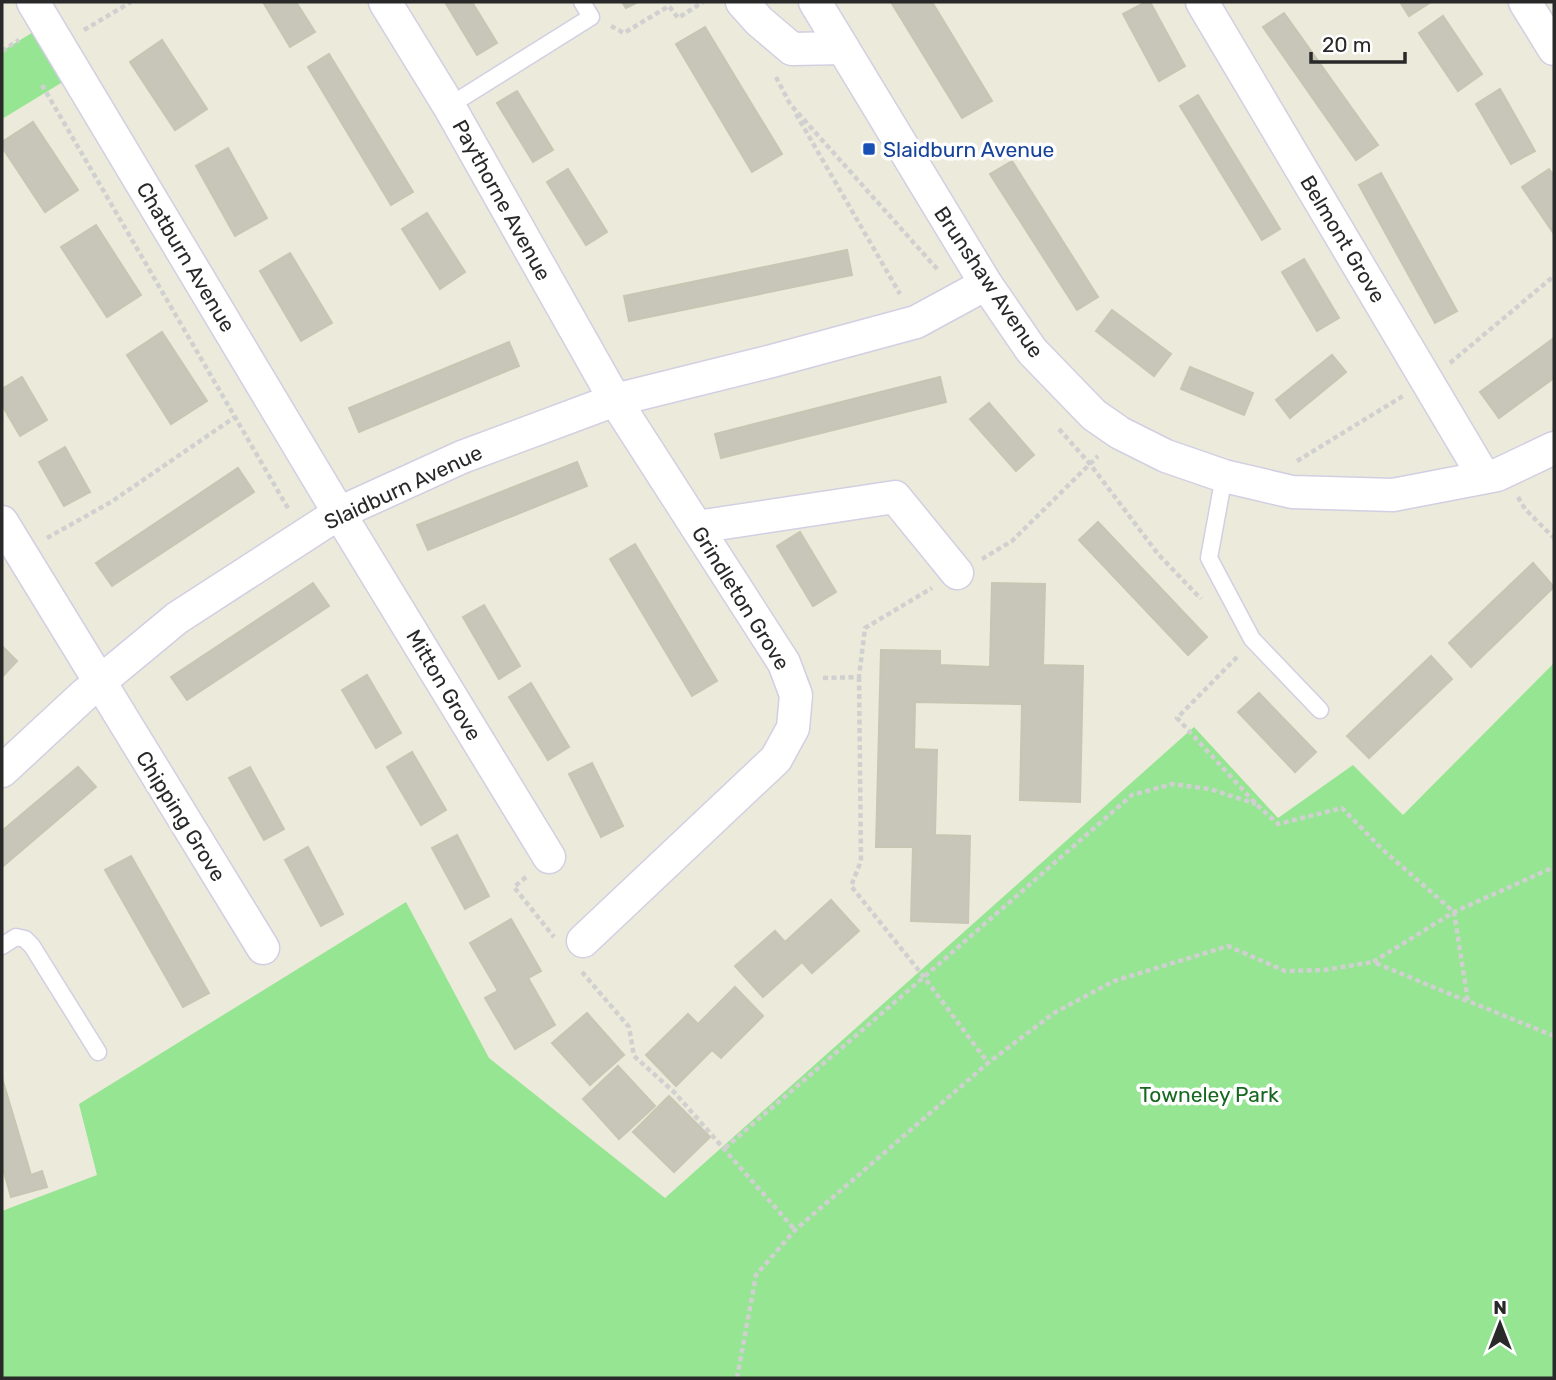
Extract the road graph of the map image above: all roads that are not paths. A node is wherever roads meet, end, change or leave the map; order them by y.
1 (33, 2) edge
2 (385, 2) edge
3 (582, 2) edge
4 (742, 2) edge
5 (815, 2) edge
6 (1202, 2) edge
7 (1525, 2) edge
8 (843, 48) junction
9 (1554, 49) edge
10 (449, 106) junction
11 (974, 291) junction
12 (615, 400) junction
13 (1554, 448) edge
14 (1494, 474) junction
15 (1224, 476) junction
16 (339, 513) junction
17 (2, 522) edge
18 (697, 527) junction
19 (957, 573) dead end
20 (99, 683) junction
21 (1320, 710) dead end
22 (2, 771) edge
23 (549, 857) road end
24 (583, 941) road end
25 (2, 946) edge
26 (263, 948) dead end
27 (98, 1052) dead end

1 - 16 street, Chatburn Avenue
2 - 10 street, Paythorne Avenue
3 - 10 lane
4 - 8 street
5 - 8 street, Brunshaw Avenue
6 - 14 street, Belmont Grove
7 - 9 street
8 - 11 street, Brunshaw Avenue
10 - 12 street, Paythorne Avenue
11 - 12 street, Slaidburn Avenue
11 - 15 street, Brunshaw Avenue
12 - 16 street, Slaidburn Avenue
12 - 18 street, Grindleton Grove
13 - 14 street, Brunshaw Avenue
14 - 15 street, Brunshaw Avenue
15 - 21 lane
16 - 20 street, Slaidburn Avenue
16 - 23 street, Mitton Grove
17 - 20 street, Chipping Grove
18 - 19 street
18 - 24 street, Grindleton Grove
20 - 22 street, Slaidburn Avenue
20 - 26 street, Chipping Grove
25 - 27 lane

